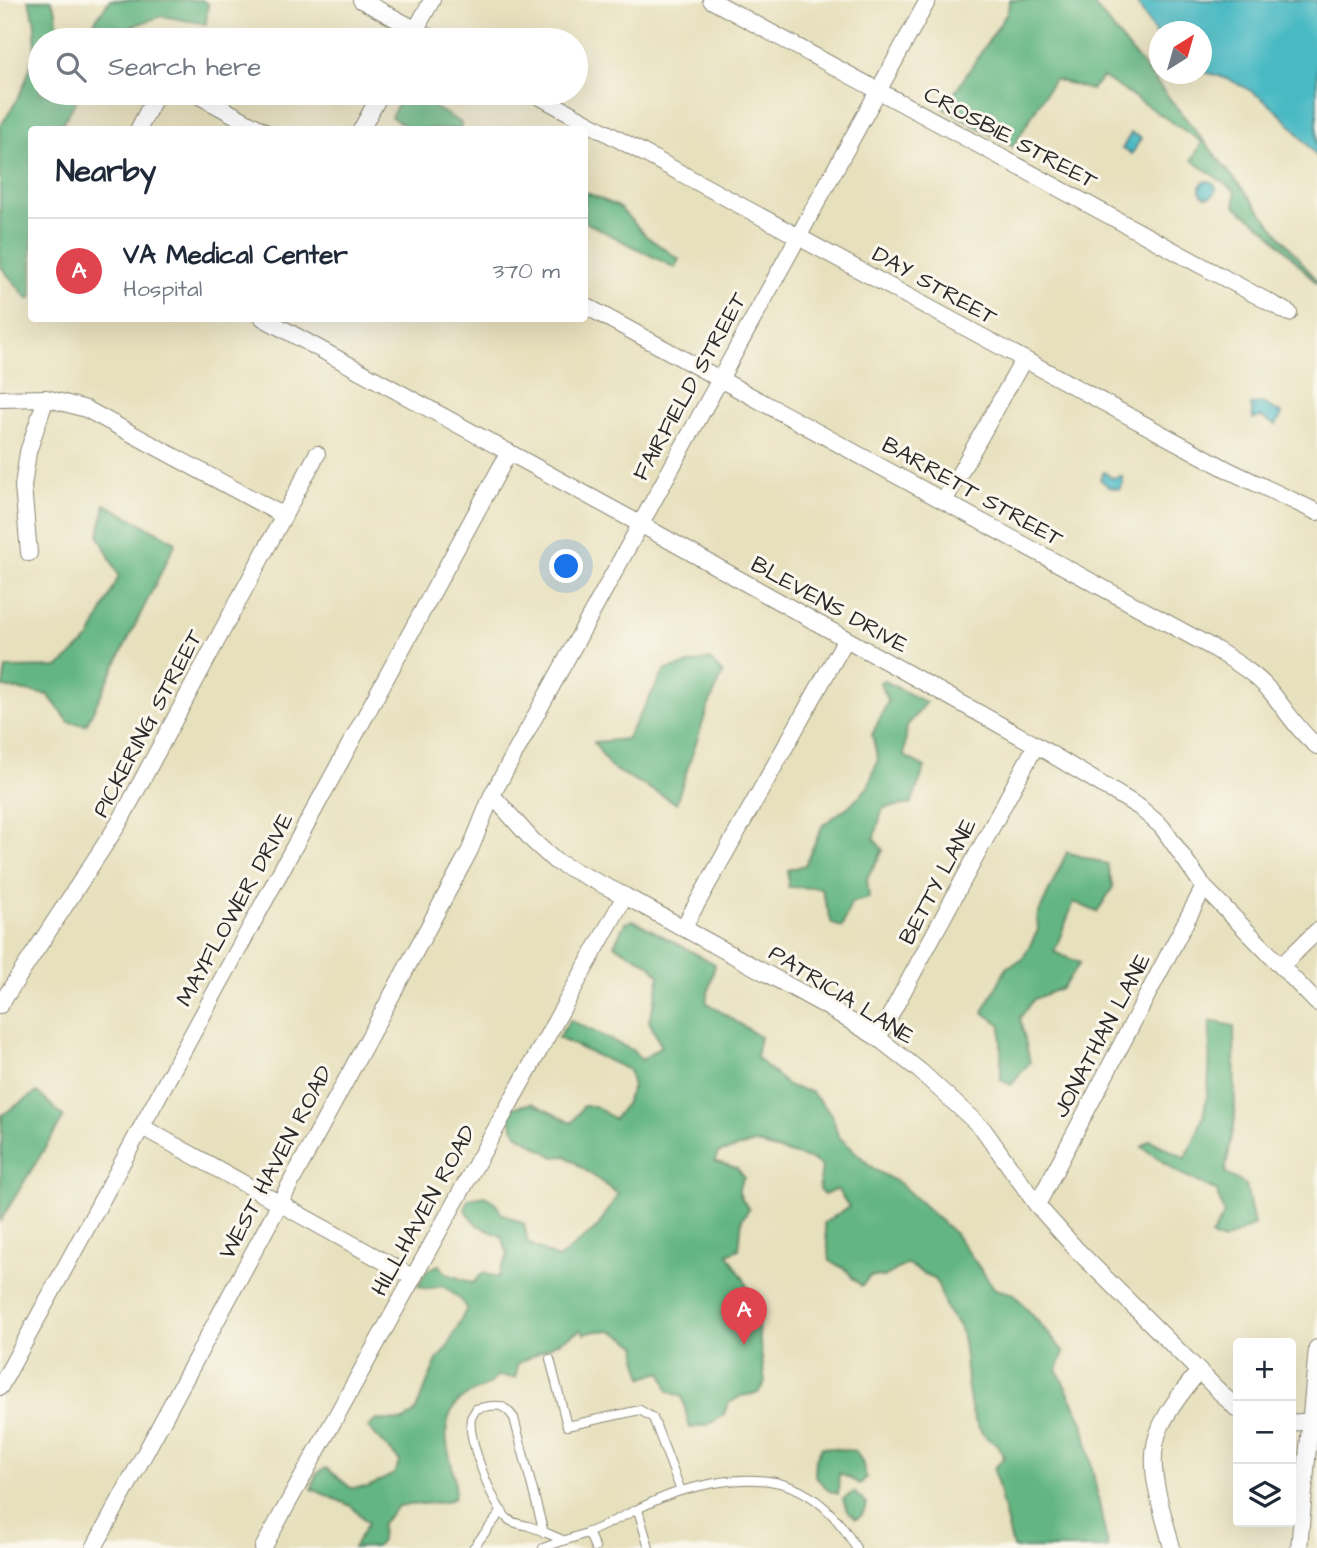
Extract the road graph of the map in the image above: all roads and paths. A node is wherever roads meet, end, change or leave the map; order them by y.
1 (361, 0) edge
2 (432, 0) edge
3 (711, 0) edge
4 (928, 0) edge
5 (403, 28) edge
6 (417, 28) edge
7 (877, 90) junction
8 (151, 105) edge
9 (216, 105) edge
10 (375, 105) edge
11 (555, 105) edge
12 (140, 126) edge
13 (255, 126) edge
14 (363, 126) edge
15 (797, 235) junction
16 (588, 307) edge
17 (1289, 313) dead end
18 (269, 322) edge
19 (1024, 359) junction
20 (719, 379) junction
21 (46, 398) junction
22 (0, 399) edge
23 (509, 452) junction
24 (317, 454) dead end
25 (944, 501) junction
26 (1317, 512) edge
27 (285, 516) junction
28 (640, 523) junction
29 (29, 553) dead end
30 (846, 639) junction
31 (1036, 745) junction
32 (1317, 746) edge
33 (492, 795) junction
34 (1204, 887) junction
35 (625, 896) junction
36 (682, 928) junction
37 (1317, 931) edge
38 (1282, 965) junction
39 (1317, 1003) edge
40 (0, 1005) edge
41 (878, 1038) junction
42 (142, 1127) junction
43 (279, 1203) junction
44 (1037, 1205) junction
45 (412, 1277) junction
46 (1317, 1348) edge
47 (550, 1359) dead end
48 (6, 1364) edge
49 (1198, 1372) junction
50 (0, 1387) edge
51 (1233, 1405) edge
52 (1310, 1421) junction
53 (1296, 1422) edge
54 (681, 1491) junction
55 (638, 1510) junction
56 (502, 1511) junction
57 (588, 1532) junction
58 (544, 1533) junction
59 (563, 1540) junction
60 (94, 1548) edge
61 (263, 1548) edge
62 (473, 1548) edge
63 (543, 1548) edge
64 (595, 1548) edge
65 (649, 1548) edge
66 (856, 1548) edge
67 (1172, 1548) edge
68 (1299, 1548) edge

1 - 5 street
2 - 6 street
3 - 7 street, CROSBIE STREET
4 - 7 street, FAIRFIELD STREET
7 - 15 street, FAIRFIELD STREET
7 - 17 street, CROSBIE STREET
8 - 12 street
9 - 13 street
10 - 14 street
11 - 15 street, DAY STREET
15 - 19 street, DAY STREET
15 - 20 street, FAIRFIELD STREET
16 - 20 street, BARRETT STREET
18 - 23 street, BLEVENS DRIVE
19 - 25 street
19 - 26 street, DAY STREET
20 - 25 street, BARRETT STREET
20 - 28 street, FAIRFIELD STREET
21 - 22 street
21 - 27 street
21 - 29 street
23 - 28 street, BLEVENS DRIVE
23 - 42 street, MAYFLOWER DRIVE
24 - 27 street, PICKERING STREET
25 - 32 street, BARRETT STREET
27 - 40 street, PICKERING STREET
28 - 30 street, BLEVENS DRIVE
28 - 33 street, FAIRFIELD STREET
30 - 31 street, BLEVENS DRIVE
30 - 36 street
31 - 34 street, BLEVENS DRIVE
31 - 41 street, BETTY LANE
33 - 35 street, PATRICIA LANE
33 - 43 street, WEST HAVEN ROAD
34 - 38 street, BLEVENS DRIVE
34 - 44 street, JONATHAN LANE
35 - 36 street, PATRICIA LANE
35 - 45 street, HILLHAVEN ROAD
36 - 41 street, PATRICIA LANE
37 - 38 street
38 - 39 street, BLEVENS DRIVE
41 - 44 street, PATRICIA LANE
42 - 43 street
42 - 48 street, MAYFLOWER DRIVE
43 - 45 street
43 - 60 street, WEST HAVEN ROAD
44 - 49 street, PATRICIA LANE
45 - 61 street, HILLHAVEN ROAD
46 - 52 street
47 - 54 lane
48 - 50 street, MAYFLOWER DRIVE
49 - 51 street, PATRICIA LANE
49 - 67 street
52 - 53 street
52 - 68 street
54 - 55 lane
54 - 66 lane
55 - 57 lane
55 - 65 lane
56 - 58 lane
56 - 58 lane
56 - 62 lane
57 - 59 lane
57 - 64 lane
58 - 59 lane
59 - 63 lane

